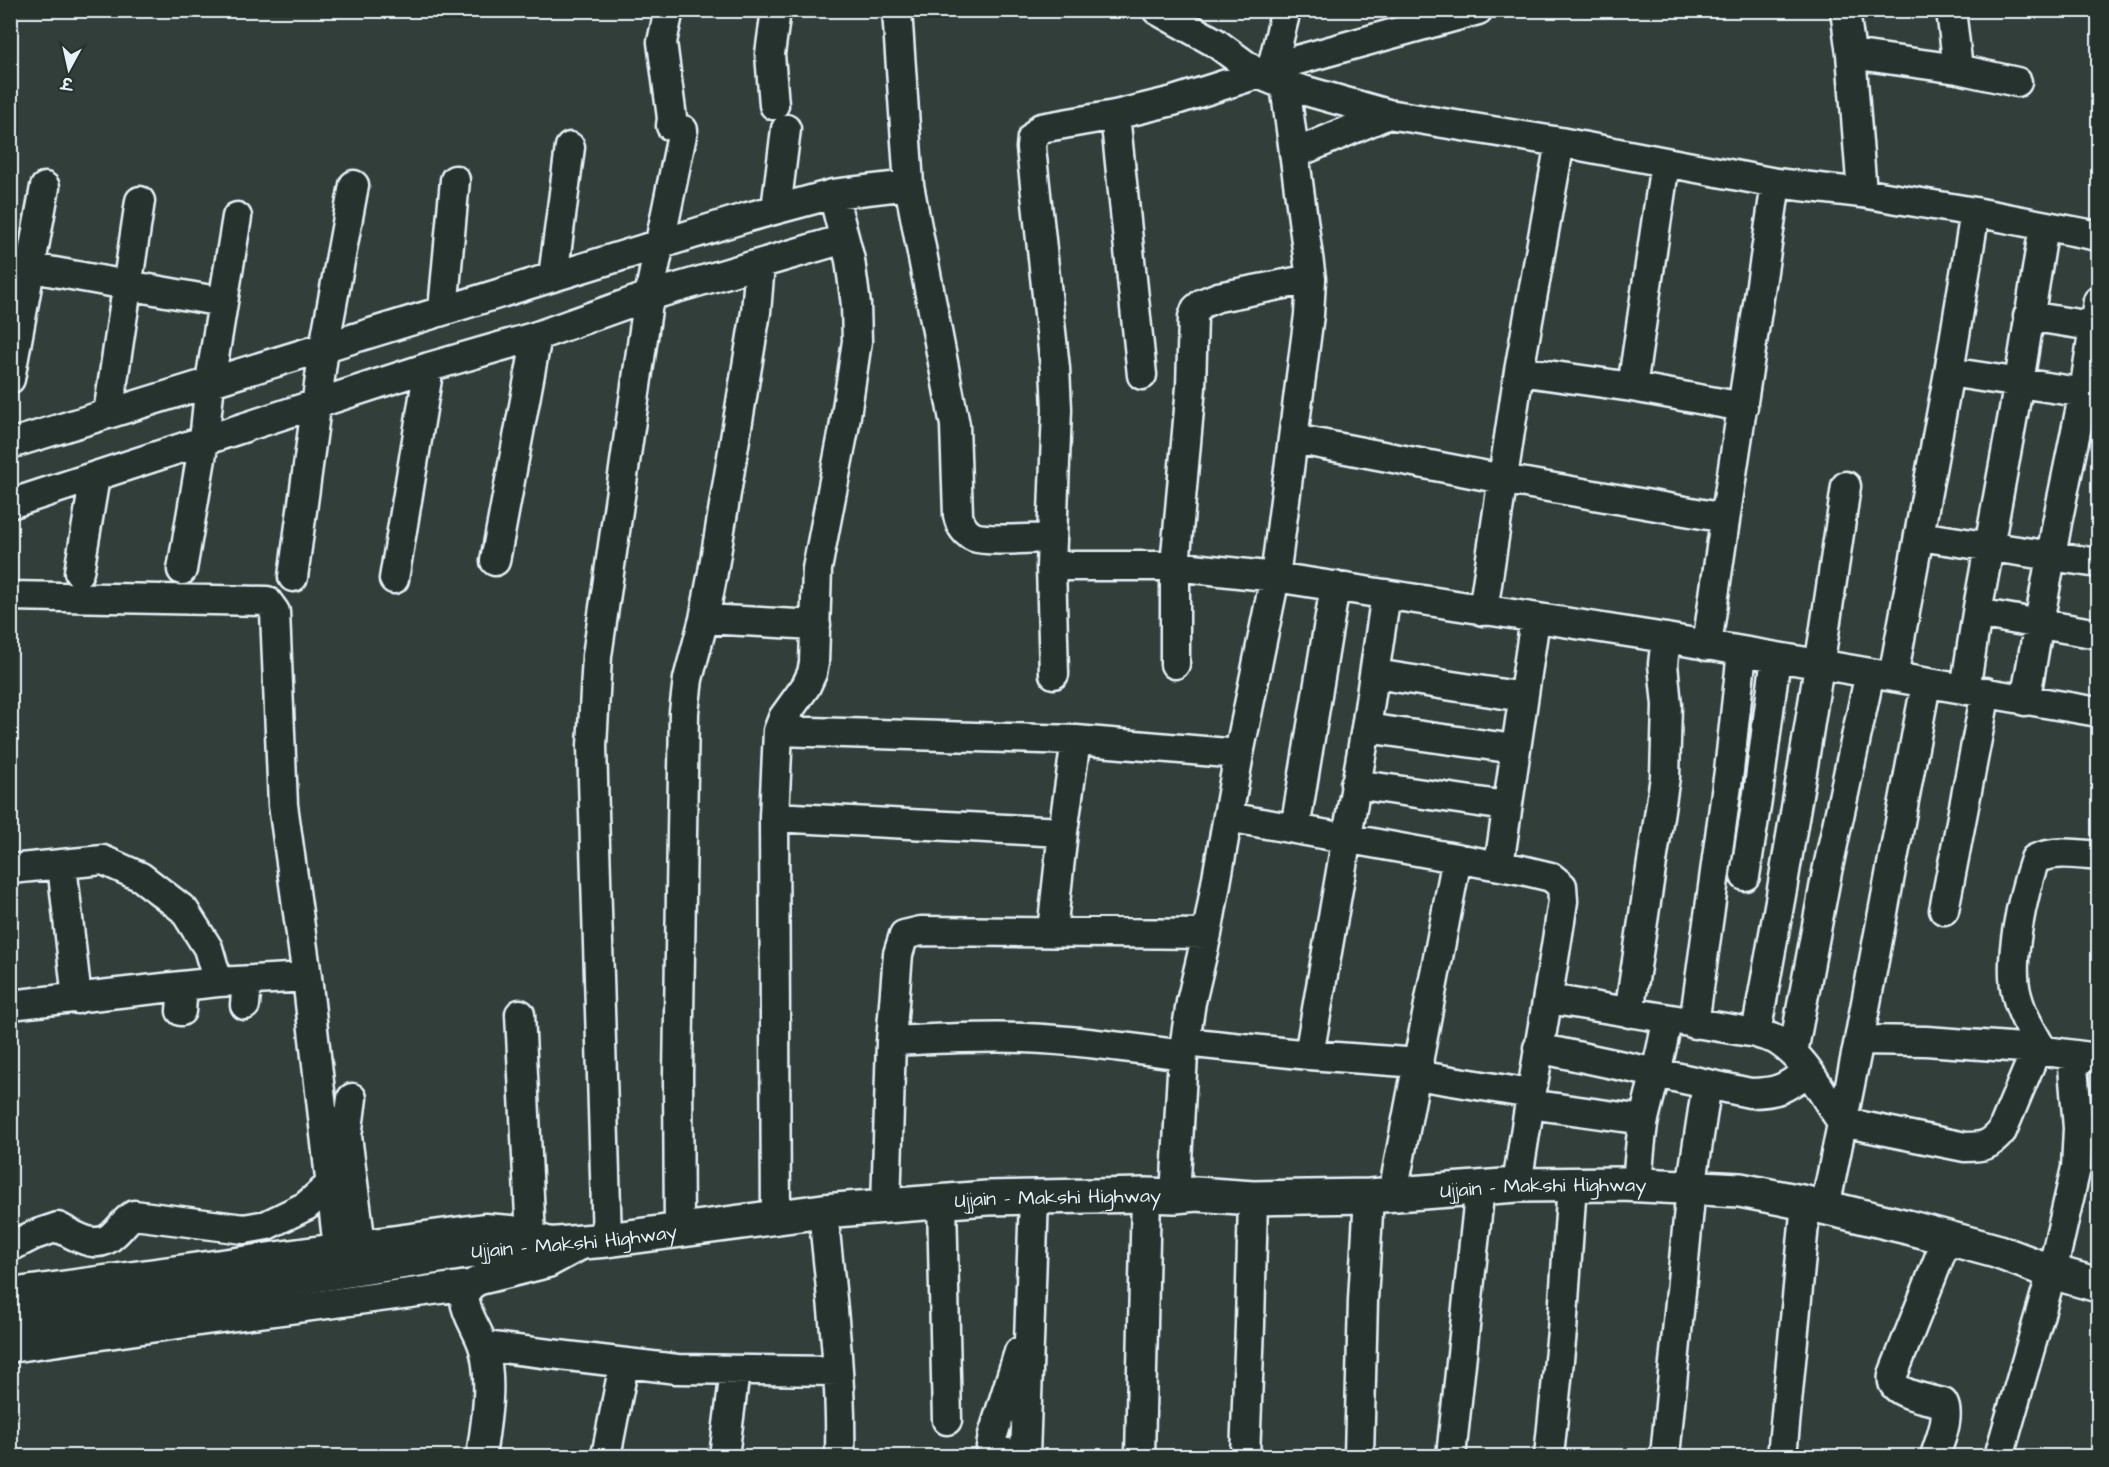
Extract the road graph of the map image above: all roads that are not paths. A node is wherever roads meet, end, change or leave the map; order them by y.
1 (669, 10) edge
2 (776, 10) edge
3 (897, 10) edge
4 (1157, 10) edge
5 (1286, 10) edge
6 (1845, 10) edge
7 (1951, 10) edge
8 (1474, 11) edge
9 (1851, 54) junction
10 (1958, 69) junction
11 (1272, 76) junction
12 (2018, 82) dead end
13 (1388, 114) junction
14 (1114, 115) junction
15 (1560, 142) junction
16 (570, 147) dead end
17 (1294, 154) junction
18 (1665, 163) junction
19 (455, 180) dead end
20 (1776, 183) junction
21 (354, 185) dead end
22 (909, 185) junction
23 (45, 187) dead end
24 (1862, 193) junction
25 (832, 194) junction
26 (140, 201) dead end
27 (776, 209) junction
28 (1975, 212) junction
29 (237, 217) dead end
30 (2044, 225) junction
31 (2098, 236) edge
32 (844, 239) junction
33 (658, 245) junction
34 (760, 264) junction
35 (20, 266) edge
36 (553, 278) junction
37 (1311, 279) junction
38 (126, 284) junction
39 (648, 296) junction
40 (222, 302) junction
41 (443, 310) junction
42 (2028, 316) junction
43 (2097, 318) edge
44 (537, 336) junction
45 (324, 348) junction
46 (429, 367) junction
47 (1519, 371) junction
48 (1949, 372) junction
49 (1142, 375) dead end
50 (10, 379) edge
51 (210, 382) junction
52 (2019, 382) junction
53 (1632, 387) junction
54 (2091, 394) edge
55 (317, 404) junction
56 (1743, 407) junction
57 (108, 414) junction
58 (1294, 439) junction
59 (204, 441) junction
60 (10, 444) edge
61 (95, 477) junction
62 (1503, 479) junction
63 (1846, 486) dead end
64 (10, 504) edge
65 (1725, 518) junction
66 (1919, 536) junction
67 (1052, 538) junction
68 (1989, 546) junction
69 (2051, 555) junction
70 (495, 561) dead end
71 (2098, 563) edge
72 (1175, 566) junction
73 (1051, 567) junction
74 (182, 570) dead end
75 (79, 572) dead end
76 (293, 577) dead end
77 (1275, 577) junction
78 (394, 579) dead end
79 (1335, 586) junction
80 (1386, 594) junction
81 (10, 596) edge
82 (1483, 611) junction
83 (1977, 613) junction
84 (704, 619) junction
85 (1535, 619) junction
86 (2039, 624) junction
87 (816, 625) junction
88 (2098, 634) edge
89 (1666, 638) junction
90 (1707, 646) junction
91 (1742, 652) junction
92 (1776, 657) junction
93 (1175, 664) dead end
94 (1820, 665) junction
95 (1054, 674) dead end
96 (1375, 674) junction
97 (1882, 675) junction
98 (1926, 684) junction
99 (1975, 691) junction
100 (1522, 697) junction
101 (2025, 701) junction
102 (2098, 712) edge
103 (1366, 728) junction
104 (777, 731) junction
105 (1076, 740) junction
106 (1515, 749) junction
107 (1239, 754) junction
108 (1355, 784) junction
109 (1506, 806) junction
110 (774, 817) junction
111 (1228, 817) junction
112 (1295, 829) junction
113 (1063, 832) junction
114 (1346, 838) junction
115 (2098, 856) edge
116 (1457, 858) junction
117 (62, 865) junction
118 (1499, 865) junction
119 (10, 869) edge
120 (1745, 876) dead end
121 (1944, 910) dead end
122 (1052, 931) junction
123 (1207, 934) junction
124 (307, 977) junction
125 (219, 982) junction
126 (77, 999) junction
127 (1549, 999) junction
128 (10, 1005) edge
129 (1629, 1012) junction
130 (520, 1014) dead end
131 (1667, 1019) junction
132 (1694, 1024) junction
133 (1756, 1033) junction
134 (1859, 1040) junction
135 (891, 1041) junction
136 (1184, 1048) junction
137 (1539, 1048) junction
138 (2040, 1050) junction
139 (1309, 1055) junction
140 (2085, 1057) edge
141 (1800, 1063) junction
142 (1417, 1069) junction
143 (1657, 1073) junction
144 (1707, 1084) junction
145 (352, 1098) dead end
146 (1530, 1099) junction
147 (1644, 1120) junction
148 (1842, 1122) junction
149 (331, 1184) junction
150 (1572, 1184) junction
151 (1637, 1184) junction
152 (1517, 1185) junction
153 (1480, 1187) junction
154 (1691, 1188) junction
155 (1161, 1195) junction
156 (1381, 1195) junction
157 (1034, 1198) junction
158 (1252, 1198) junction
159 (942, 1202) junction
160 (886, 1206) junction
161 (1815, 1206) junction
162 (823, 1211) junction
163 (776, 1218) junction
164 (679, 1232) junction
165 (1947, 1238) junction
166 (543, 1240) junction
167 (597, 1240) junction
168 (350, 1246) junction
169 (10, 1247) edge
170 (2052, 1272) junction
171 (470, 1285) junction
172 (2098, 1286) edge
173 (10, 1293) edge
174 (10, 1322) edge
175 (484, 1346) junction
176 (10, 1348) edge
177 (624, 1364) junction
178 (735, 1371) junction
179 (838, 1371) junction
180 (947, 1420) dead end
181 (481, 1456) edge
182 (606, 1456) edge
183 (724, 1456) edge
184 (840, 1456) edge
185 (1025, 1456) edge
186 (1140, 1456) edge
187 (1245, 1456) edge
188 (1359, 1456) edge
189 (1451, 1456) edge
190 (1550, 1456) edge
191 (1665, 1456) edge
192 (1782, 1456) edge
193 (1935, 1456) edge
194 (1999, 1456) edge

1 - 33 street
2 - 27 street
3 - 22 street
4 - 11 street
5 - 11 street
6 - 9 street
7 - 10 street
8 - 11 street
9 - 10 street
9 - 24 street
10 - 12 street
11 - 13 street
11 - 14 street
11 - 17 street
13 - 15 street
13 - 17 street
14 - 49 street
14 - 67 street
15 - 18 street
15 - 47 street
16 - 36 street
17 - 37 street
18 - 20 street
18 - 53 street
19 - 41 street
20 - 24 street
20 - 56 street
21 - 45 street
22 - 25 street
22 - 67 street
23 - 35 street
24 - 28 street
25 - 27 street
25 - 32 street
26 - 38 street
27 - 33 street
28 - 30 street
28 - 48 street
29 - 40 street
30 - 31 street
30 - 42 street
32 - 34 street
32 - 87 street
33 - 36 street
33 - 39 street
34 - 39 street
34 - 84 street
35 - 38 street
35 - 50 street
36 - 41 street
37 - 58 street
37 - 72 street
38 - 40 street
38 - 57 street
39 - 44 street
39 - 167 street
40 - 51 street
41 - 45 street
42 - 43 street
42 - 52 street
43 - 54 street
44 - 46 street
44 - 70 street
45 - 51 street
45 - 55 street
46 - 55 street
46 - 78 street
47 - 53 street
47 - 62 street
48 - 52 street
48 - 66 street
51 - 57 street
51 - 59 street
52 - 54 street
52 - 68 street
53 - 56 street
54 - 69 street
55 - 59 street
55 - 76 street
56 - 65 street
57 - 60 street
58 - 62 street
58 - 77 street
59 - 61 street
59 - 74 street
61 - 64 street
61 - 75 street
62 - 65 street
62 - 82 street
63 - 94 street
65 - 90 street
66 - 68 street
66 - 97 street
67 - 73 street
68 - 69 street
68 - 83 street
69 - 71 street
69 - 86 street
72 - 73 street
72 - 77 street
72 - 93 street
73 - 95 street
77 - 79 street
77 - 107 street
79 - 80 street
79 - 112 street
80 - 82 street
80 - 96 street
81 - 124 street
82 - 85 street
83 - 86 street
83 - 99 street
84 - 87 street
84 - 164 street
85 - 89 street
85 - 100 street
86 - 88 street
86 - 101 street
87 - 104 street
89 - 90 street
89 - 129 street
90 - 91 street
91 - 92 street
91 - 132 street
92 - 94 street
92 - 120 street
94 - 97 street
94 - 133 street
96 - 100 street
96 - 103 street
97 - 98 street
97 - 141 street
98 - 99 street
98 - 134 street
99 - 101 street
99 - 121 street
100 - 106 street
101 - 102 street
103 - 106 street
103 - 108 street
104 - 105 street
104 - 110 street
105 - 107 street
105 - 113 street
106 - 109 street
107 - 111 street
108 - 109 street
108 - 114 street
109 - 118 street
110 - 113 street
110 - 163 street
111 - 112 street
111 - 123 street
112 - 114 street
113 - 122 street
114 - 116 street
114 - 139 street
115 - 138 street
116 - 118 street
116 - 142 street
117 - 119 street
117 - 125 street
117 - 126 street
118 - 127 street
122 - 123 street
122 - 135 street
123 - 136 street
124 - 125 street
124 - 149 street
125 - 126 street
126 - 128 street
127 - 129 street
127 - 137 street
129 - 131 street
130 - 166 street
131 - 132 street
131 - 143 street
132 - 133 street
133 - 141 street
134 - 138 street
134 - 148 street
135 - 136 street
135 - 160 street
136 - 139 street
136 - 155 street
137 - 143 street
137 - 146 street
138 - 140 street
138 - 148 street
139 - 142 street
140 - 170 street
141 - 144 street
141 - 148 street
142 - 146 street
142 - 156 street
143 - 144 street
143 - 147 street
144 - 154 street
145 - 168 street
146 - 147 street
146 - 152 street
147 - 151 street
148 - 161 street
149 - 168 street
149 - 169 street
150 - 151 main road, Ujjain - Makshi Highway
150 - 152 main road, Ujjain - Makshi Highway
150 - 190 street
151 - 154 main road, Ujjain - Makshi Highway
152 - 153 main road, Ujjain - Makshi Highway
153 - 156 main road, Ujjain - Makshi Highway
153 - 189 street
154 - 161 main road, Ujjain - Makshi Highway
154 - 191 street
155 - 157 main road, Ujjain - Makshi Highway
155 - 158 main road, Ujjain - Makshi Highway
155 - 186 street
156 - 158 main road, Ujjain - Makshi Highway
156 - 188 street
157 - 159 main road, Ujjain - Makshi Highway
157 - 185 street
158 - 187 street
159 - 160 main road, Ujjain - Makshi Highway
159 - 180 street
160 - 162 main road, Ujjain - Makshi Highway
161 - 165 main road, Ujjain - Makshi Highway
161 - 192 street
162 - 163 main road, Ujjain - Makshi Highway
162 - 179 street
163 - 164 main road, Ujjain - Makshi Highway
164 - 167 main road, Ujjain - Makshi Highway
165 - 170 main road, Ujjain - Makshi Highway
165 - 193 street
166 - 167 main road, Ujjain - Makshi Highway
166 - 168 street
166 - 174 main road, Ujjain - Makshi Highway
167 - 171 street
168 - 173 street
170 - 172 main road, Ujjain - Makshi Highway
170 - 194 street
171 - 175 street
171 - 176 street
175 - 177 street
175 - 181 street
177 - 178 street
177 - 182 street
178 - 179 street
178 - 183 street
179 - 184 street

